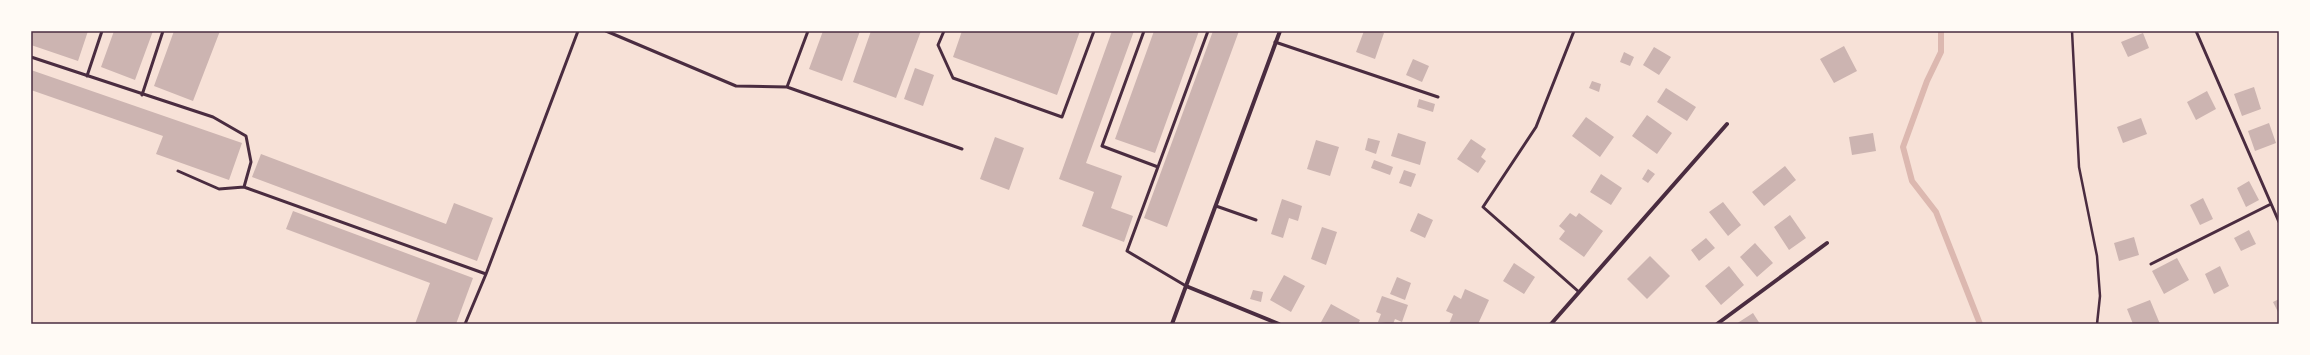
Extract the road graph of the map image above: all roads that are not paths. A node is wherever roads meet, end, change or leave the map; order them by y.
1 (102, 31) edge
2 (164, 31) edge
3 (578, 31) edge
4 (606, 31) edge
5 (808, 31) edge
6 (944, 31) edge
7 (1094, 31) edge
8 (1144, 31) edge
9 (1208, 31) edge
10 (1280, 31) edge
11 (1574, 31) edge
12 (2196, 31) edge
13 (1275, 42) junction
14 (31, 57) edge
15 (87, 76) junction
16 (787, 87) junction
17 (142, 95) junction
18 (1438, 97) dead end
19 (1727, 124) dead end
20 (962, 149) dead end
21 (1158, 167) junction
22 (178, 171) dead end
23 (244, 187) junction
24 (2271, 204) junction
25 (1216, 206) junction
26 (1256, 220) dead end
27 (2279, 222) edge
28 (1827, 243) dead end
29 (2151, 264) dead end
30 (486, 274) junction
31 (1186, 286) junction
32 (1579, 292) junction
33 (1720, 323) edge
34 (465, 324) edge
35 (1172, 324) edge
36 (1279, 324) edge
37 (1551, 324) edge

1 - 15 lane
2 - 17 lane
3 - 30 lane
4 - 16 lane
5 - 16 lane
6 - 7 lane
8 - 21 lane
9 - 21 lane
10 - 13 street
11 - 32 lane
12 - 24 lane
13 - 18 lane
13 - 25 street
14 - 15 lane
15 - 17 lane
16 - 20 lane
17 - 23 lane
19 - 32 street
21 - 31 lane
22 - 23 lane
23 - 30 lane
24 - 27 lane
24 - 29 lane
25 - 26 lane
25 - 31 street
28 - 33 street
30 - 34 lane
31 - 35 street
31 - 36 street
32 - 37 street

